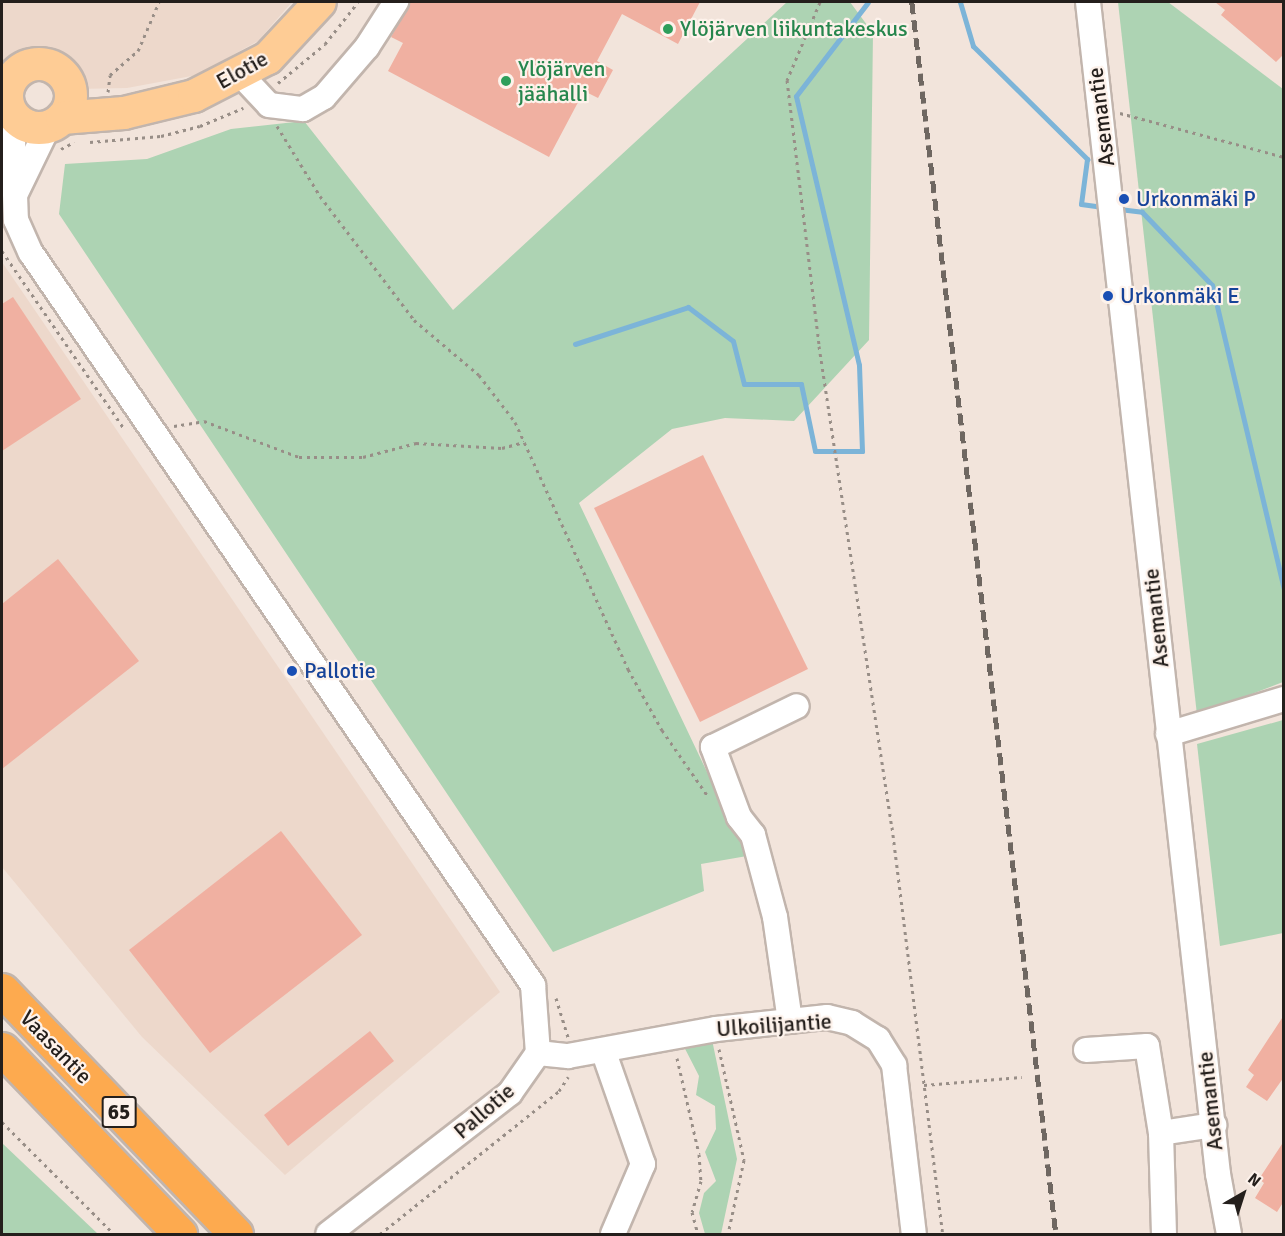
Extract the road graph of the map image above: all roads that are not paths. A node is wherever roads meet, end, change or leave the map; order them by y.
1 (320, 2) edge
2 (396, 2) edge
3 (1088, 2) edge
4 (11, 65) edge
5 (240, 74) junction
6 (69, 84) junction
7 (7, 103) edge
8 (110, 118) junction
9 (55, 122) junction
10 (16, 193) junction
11 (1284, 699) edge
12 (798, 706) dead end
13 (1168, 734) junction
14 (2, 990) edge
15 (790, 1021) junction
16 (2, 1048) edge
17 (603, 1050) junction
18 (1086, 1050) dead end
19 (538, 1053) junction
20 (1214, 1125) junction
21 (1161, 1133) junction
22 (338, 1230) edge
23 (180, 1234) edge
24 (236, 1234) edge
25 (613, 1234) edge
26 (914, 1234) edge
27 (1164, 1234) edge
28 (1229, 1234) edge

1 - 5 main road, Elotie
2 - 5 street
3 - 13 street, Asemantie
4 - 6 main road
4 - 7 main road
5 - 8 main road, Elotie
6 - 8 main road, Elotie
6 - 9 main road
7 - 9 main road
7 - 10 street
8 - 9 main road, Elotie
9 - 10 street
10 - 19 street
11 - 13 street
12 - 15 street
13 - 20 street, Asemantie
14 - 24 highway, Vaasantie / 65
15 - 17 street, Ulkoilijantie
15 - 26 street, Ulkoilijantie
16 - 23 highway, Vaasantie / 65
17 - 19 street, Ulkoilijantie
17 - 25 street
18 - 21 street
19 - 22 street, Pallotie
20 - 21 street
20 - 28 street, Asemantie
21 - 27 street

